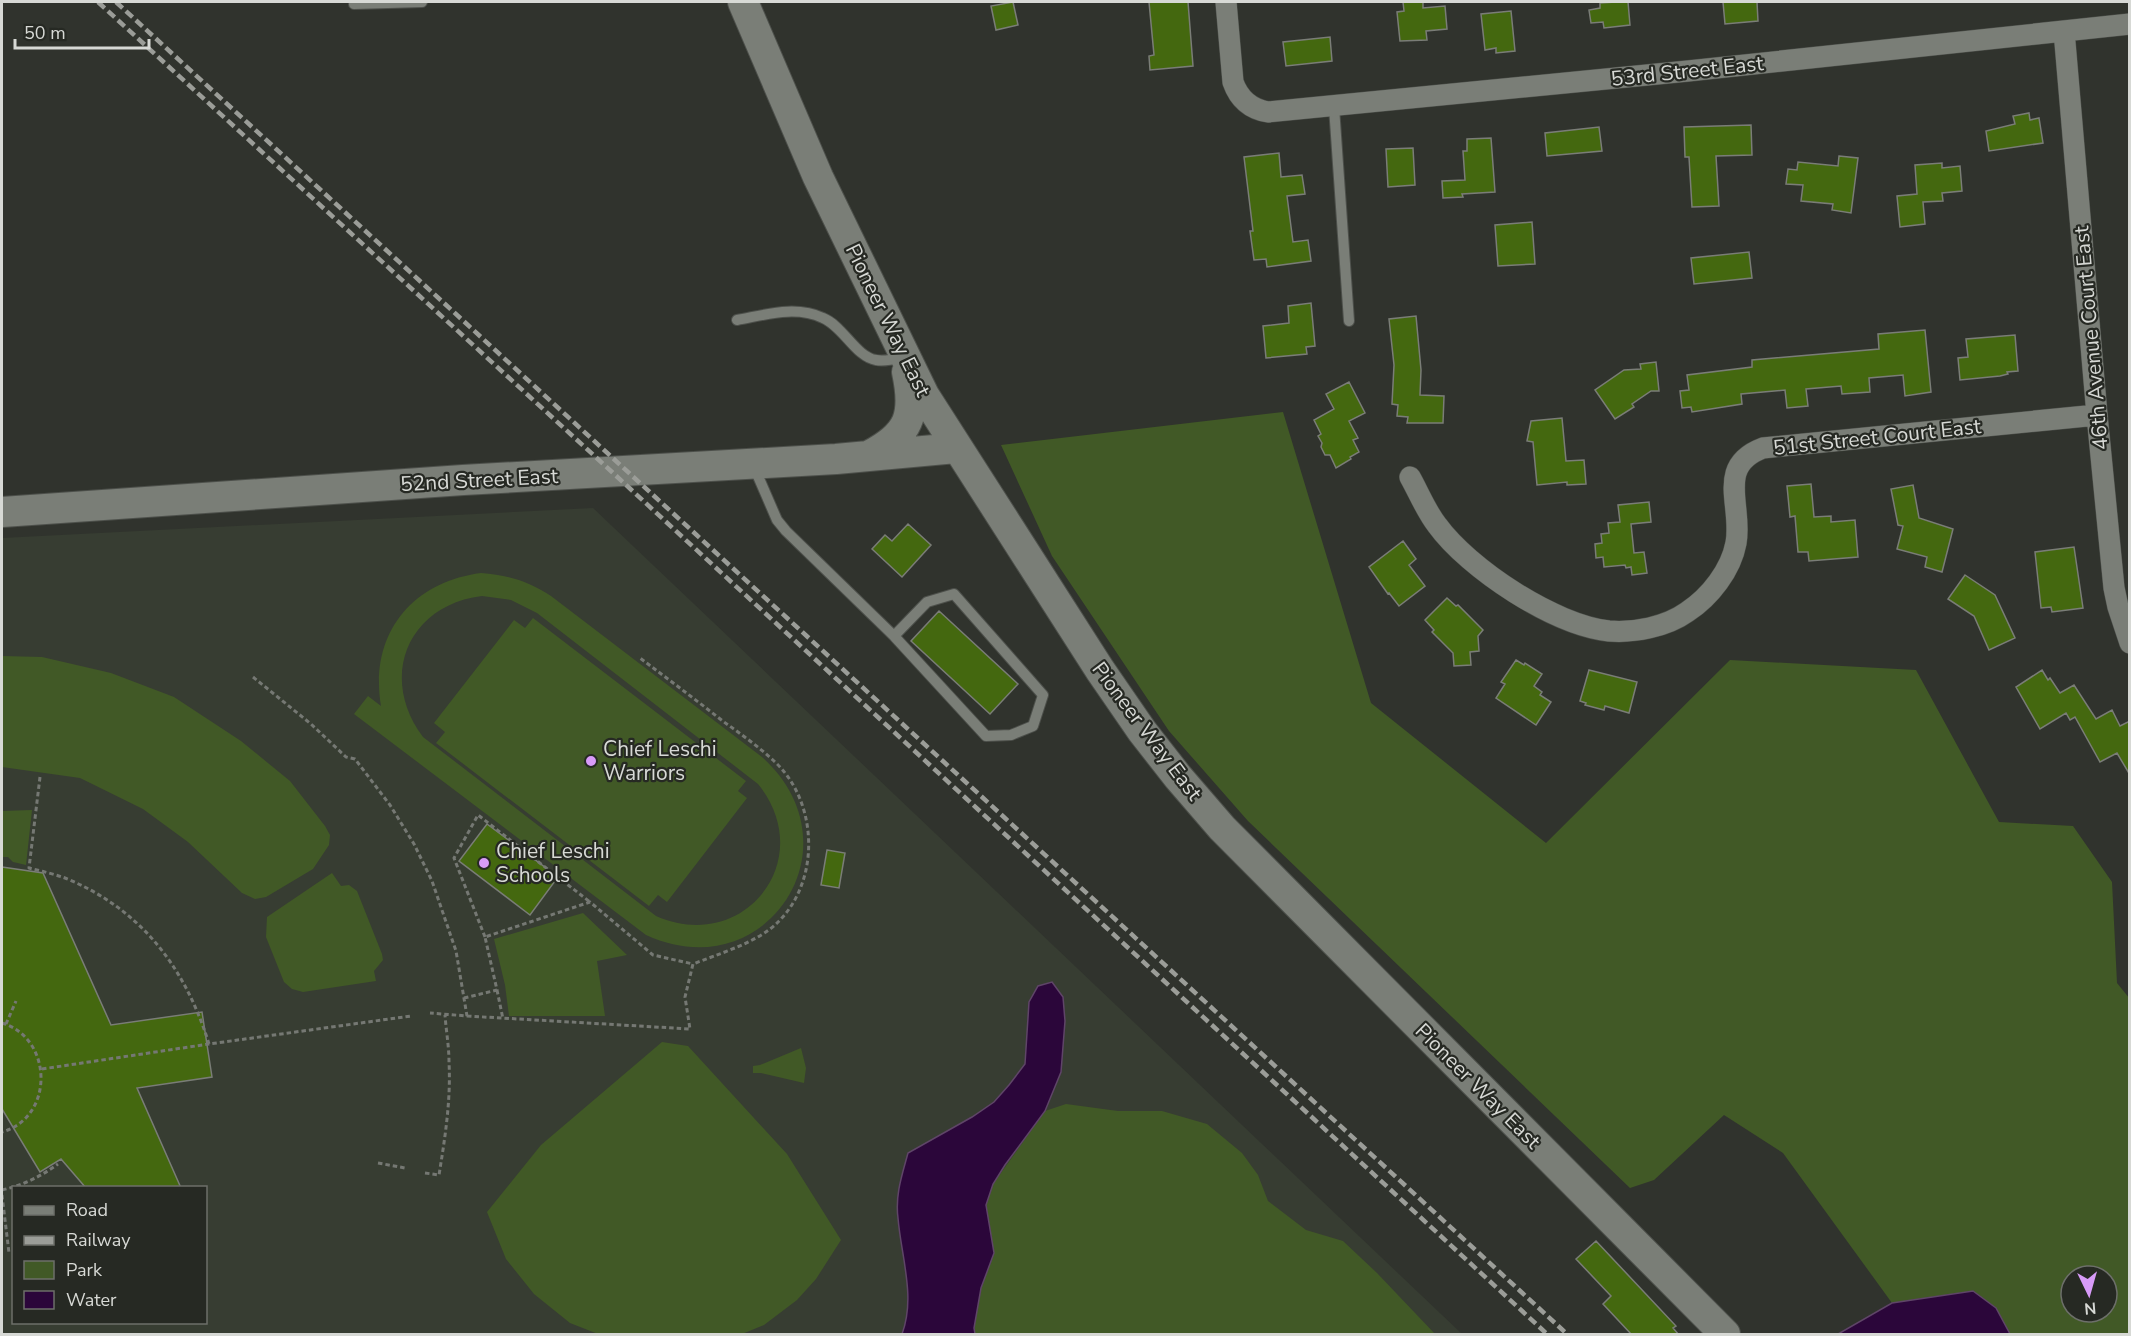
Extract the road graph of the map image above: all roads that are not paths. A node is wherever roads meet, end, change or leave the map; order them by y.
1 (422, 2) edge
2 (743, 2) edge
3 (1226, 2) edge
4 (354, 4) dead end
5 (2130, 24) edge
6 (2064, 31) junction
7 (1334, 106) junction
8 (737, 320) dead end
9 (1349, 321) dead end
10 (904, 357) junction
11 (2097, 415) junction
12 (956, 448) junction
13 (870, 455) junction
14 (753, 464) junction
15 (1410, 477) dead end
16 (2, 512) edge
17 (894, 636) junction
18 (2130, 643) edge
19 (1725, 1335) edge

1 - 4 lane
2 - 10 main road, Pioneer Way East
3 - 7 street, 53rd Street East
5 - 6 street, 53rd Street East
6 - 7 street, 53rd Street East
6 - 11 street, 46th Avenue Court East
7 - 9 lane
8 - 10 lane
10 - 12 main road, Pioneer Way East
10 - 13 main road
11 - 15 street, 51st Street Court East
11 - 18 street, 46th Avenue Court East
12 - 13 main road, 52nd Street East
12 - 19 main road, Pioneer Way East
13 - 14 main road, 52nd Street East
14 - 16 main road, 52nd Street East
14 - 17 lane
17 - 17 lane

